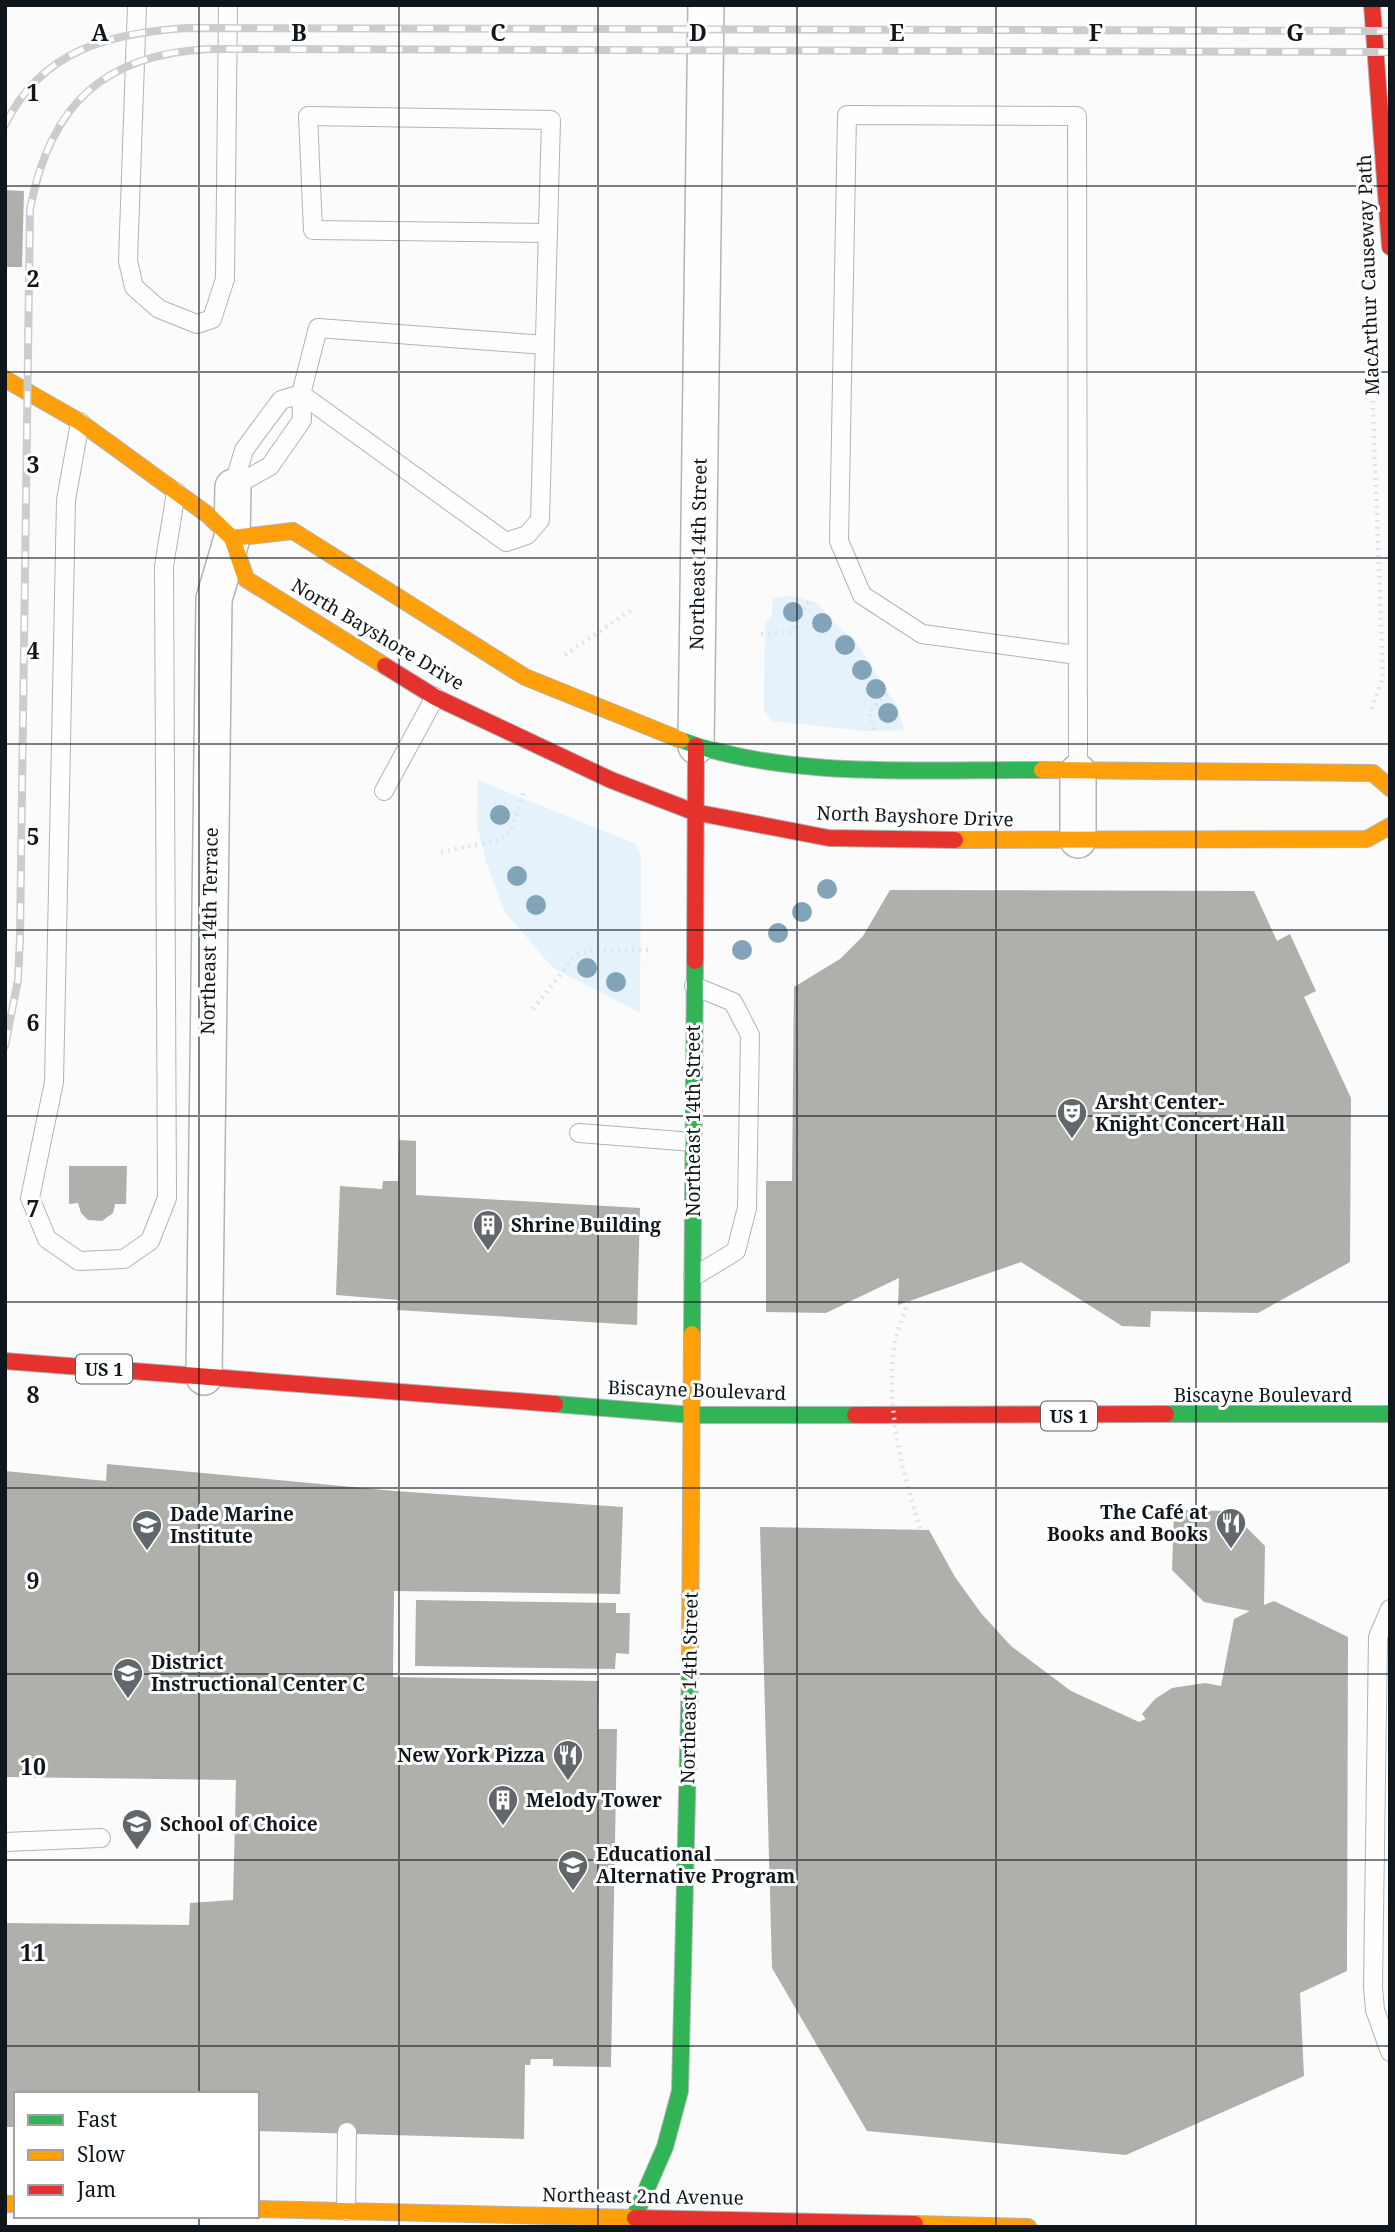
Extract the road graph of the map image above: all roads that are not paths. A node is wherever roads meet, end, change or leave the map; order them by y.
1 (137, 5) edge
2 (228, 5) edge
3 (706, 5) edge
4 (1372, 5) edge
5 (548, 233) junction
6 (1390, 247) edge
7 (545, 345) junction
8 (5, 379) edge
9 (301, 394) junction
10 (80, 422) junction
11 (233, 487) junction
12 (176, 490) junction
13 (232, 538) junction
14 (1077, 655) junction
15 (435, 697) junction
16 (696, 746) junction
17 (1077, 772) junction
18 (1390, 788) edge
19 (384, 791) dead end
20 (694, 812) junction
21 (1390, 826) edge
22 (1077, 840) junction
23 (694, 985) junction
24 (579, 1133) dead end
25 (693, 1142) junction
26 (692, 1277) junction
27 (5, 1361) edge
28 (204, 1377) junction
29 (1390, 1414) edge
30 (692, 1415) junction
31 (1390, 1609) edge
32 (101, 1838) dead end
33 (5, 1842) edge
34 (1390, 2052) edge
35 (347, 2132) dead end
36 (259, 2209) edge
37 (346, 2211) junction
38 (632, 2222) edge
39 (918, 2225) edge
40 (1028, 2227) edge

1 - 2 lane
3 - 16 street, Northeast 14th Street
4 - 6 main road
5 - 5 lane
5 - 7 lane
7 - 9 lane
7 - 9 lane
8 - 10 main road
9 - 11 lane
9 - 11 lane
10 - 12 main road
10 - 12 lane
11 - 13 street, Northeast 14th Terrace
12 - 13 main road
13 - 15 main road, North Bayshore Drive
13 - 16 main road, North Bayshore Drive
13 - 28 street, Northeast 14th Terrace
14 - 14 lane
14 - 17 lane
15 - 19 lane
15 - 20 main road, North Bayshore Drive
16 - 17 main road, North Bayshore Drive
16 - 20 main road, Northeast 14th Street
17 - 18 main road, North Bayshore Drive
17 - 22 street
20 - 22 main road, North Bayshore Drive
20 - 23 main road, Northeast 14th Street
21 - 22 main road, North Bayshore Drive
23 - 25 main road, Northeast 14th Street
23 - 26 lane
24 - 25 lane
25 - 26 main road, Northeast 14th Street
26 - 30 main road, Northeast 14th Street
27 - 28 main road, Biscayne Boulevard / US 1
28 - 30 main road, Biscayne Boulevard / US 1
29 - 30 main road, Biscayne Boulevard / US 1
30 - 38 main road, Northeast 14th Street
31 - 34 lane
32 - 33 lane
35 - 37 lane
36 - 37 main road, Northeast 2nd Avenue
37 - 38 main road, Northeast 2nd Avenue
38 - 39 main road, Northeast 2nd Avenue
39 - 40 main road, Northeast 2nd Avenue

